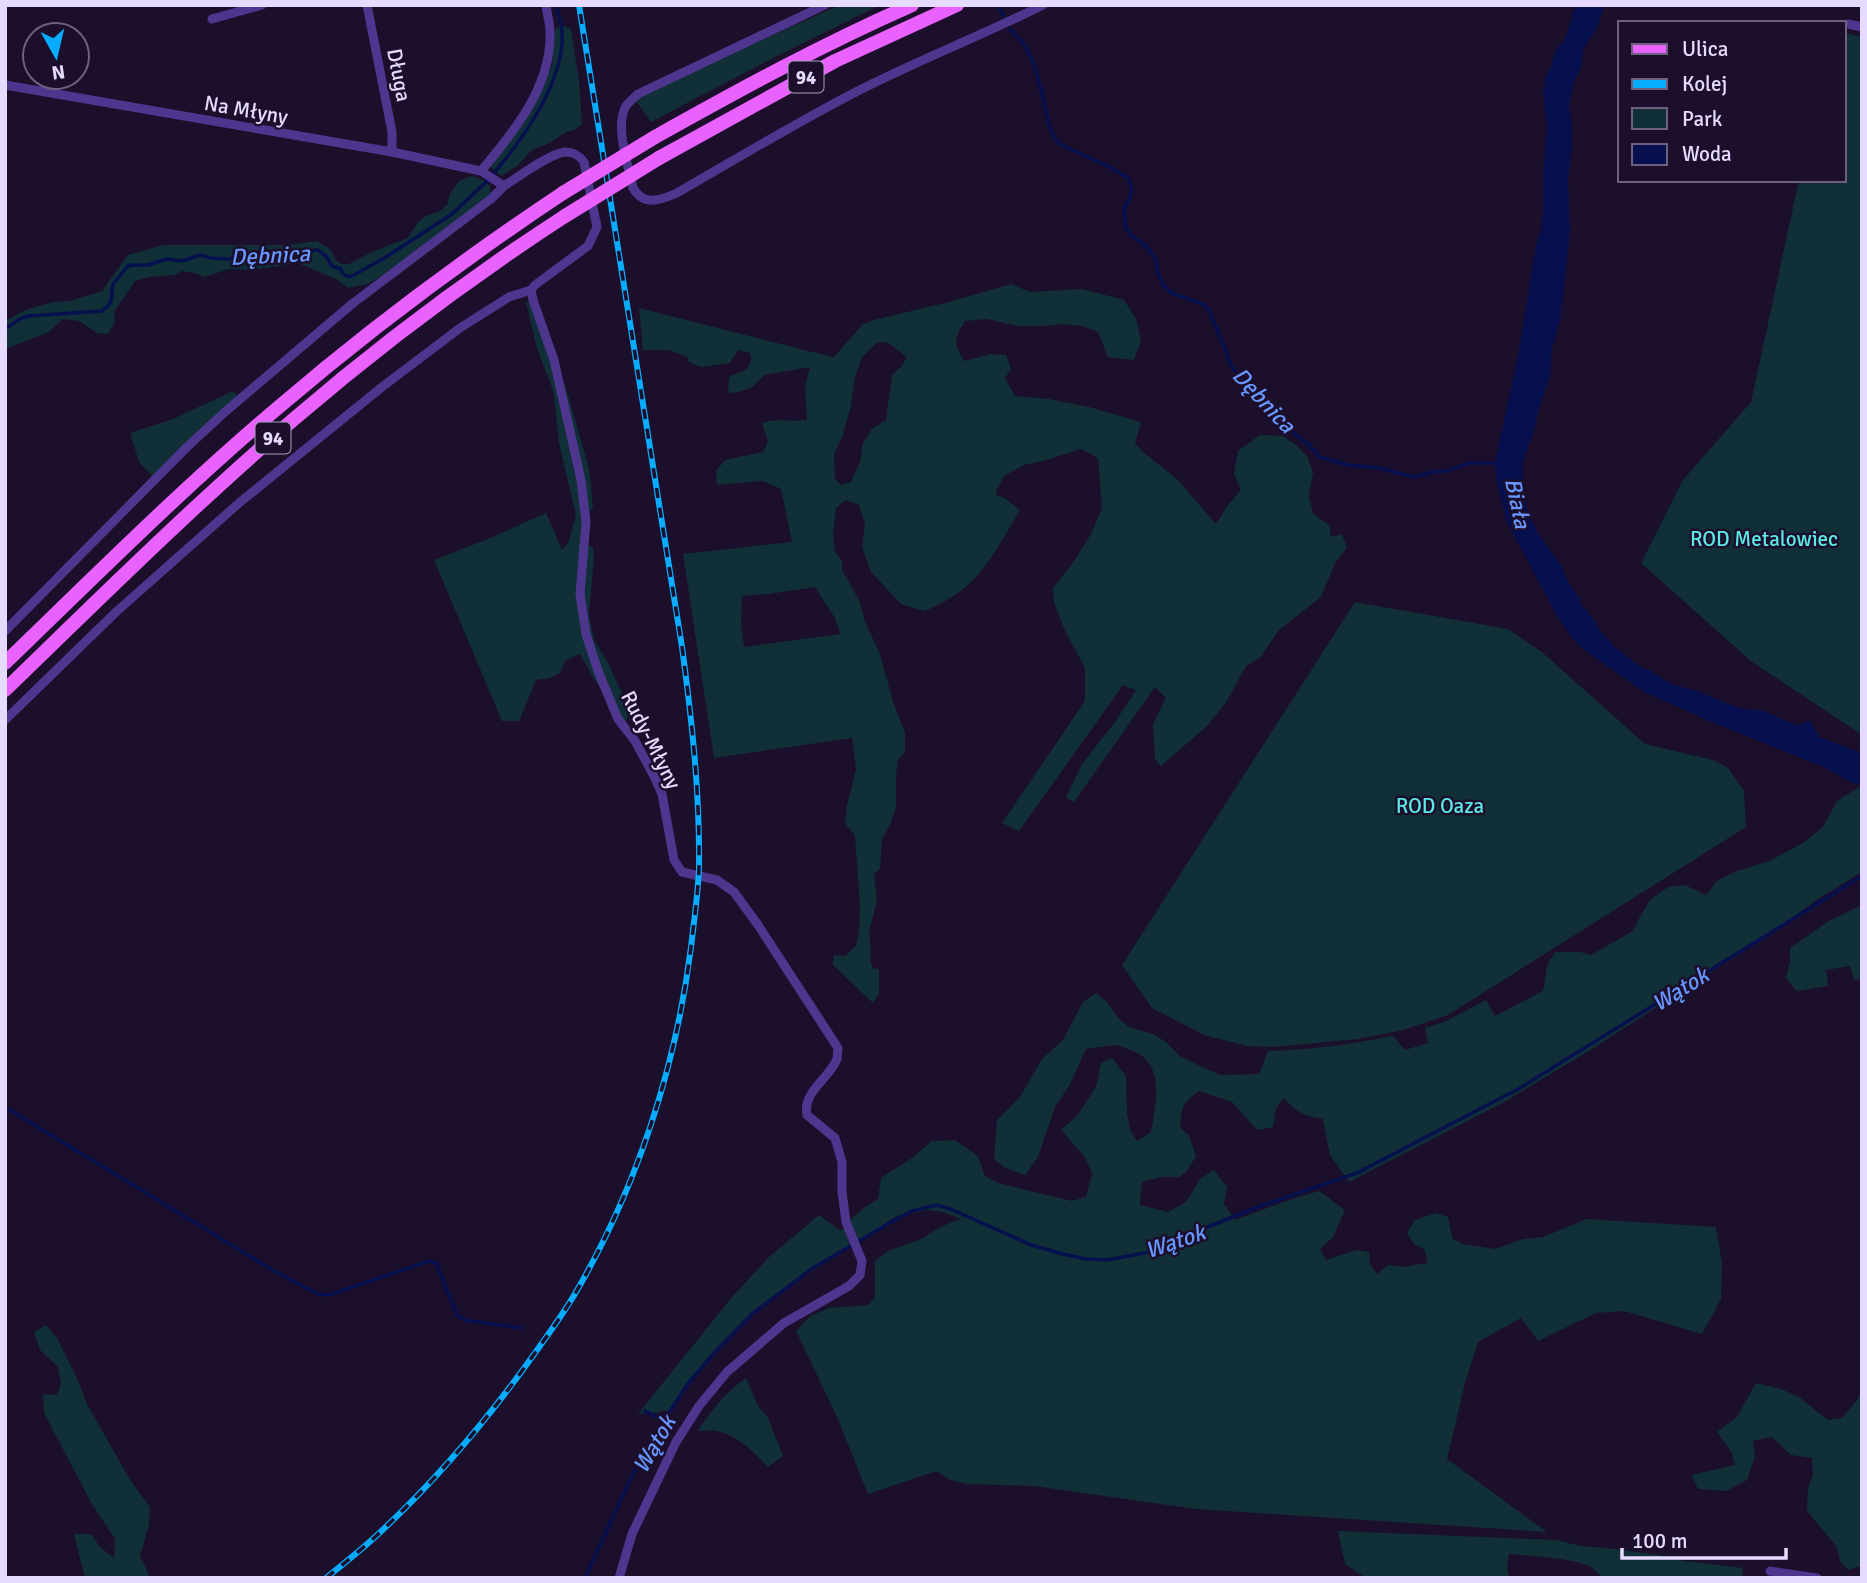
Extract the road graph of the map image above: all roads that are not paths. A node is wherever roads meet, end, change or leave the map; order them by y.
1 (262, 5) edge
2 (367, 5) edge
3 (546, 5) edge
4 (825, 5) edge
5 (912, 5) edge
6 (957, 5) edge
7 (1043, 5) edge
8 (212, 19) dead end
9 (1847, 24) dead end
10 (1862, 27) edge
11 (5, 85) edge
12 (392, 152) junction
13 (481, 171) junction
14 (504, 186) junction
15 (531, 290) junction
16 (5, 631) edge
17 (5, 663) edge
18 (5, 690) edge
19 (5, 720) edge
20 (1770, 1571) dead end
21 (619, 1578) edge
22 (1817, 1578) edge

1 - 8 street
2 - 12 street, Długa
3 - 13 street
4 - 7 street
5 - 17 main road, 94, bridge
6 - 18 main road, 94, bridge
9 - 10 street
11 - 12 street, Na Młyny
12 - 13 street, Na Młyny
13 - 14 street
14 - 15 street
14 - 16 street
15 - 19 street
15 - 21 street, Rudy-Młyny
20 - 22 street

